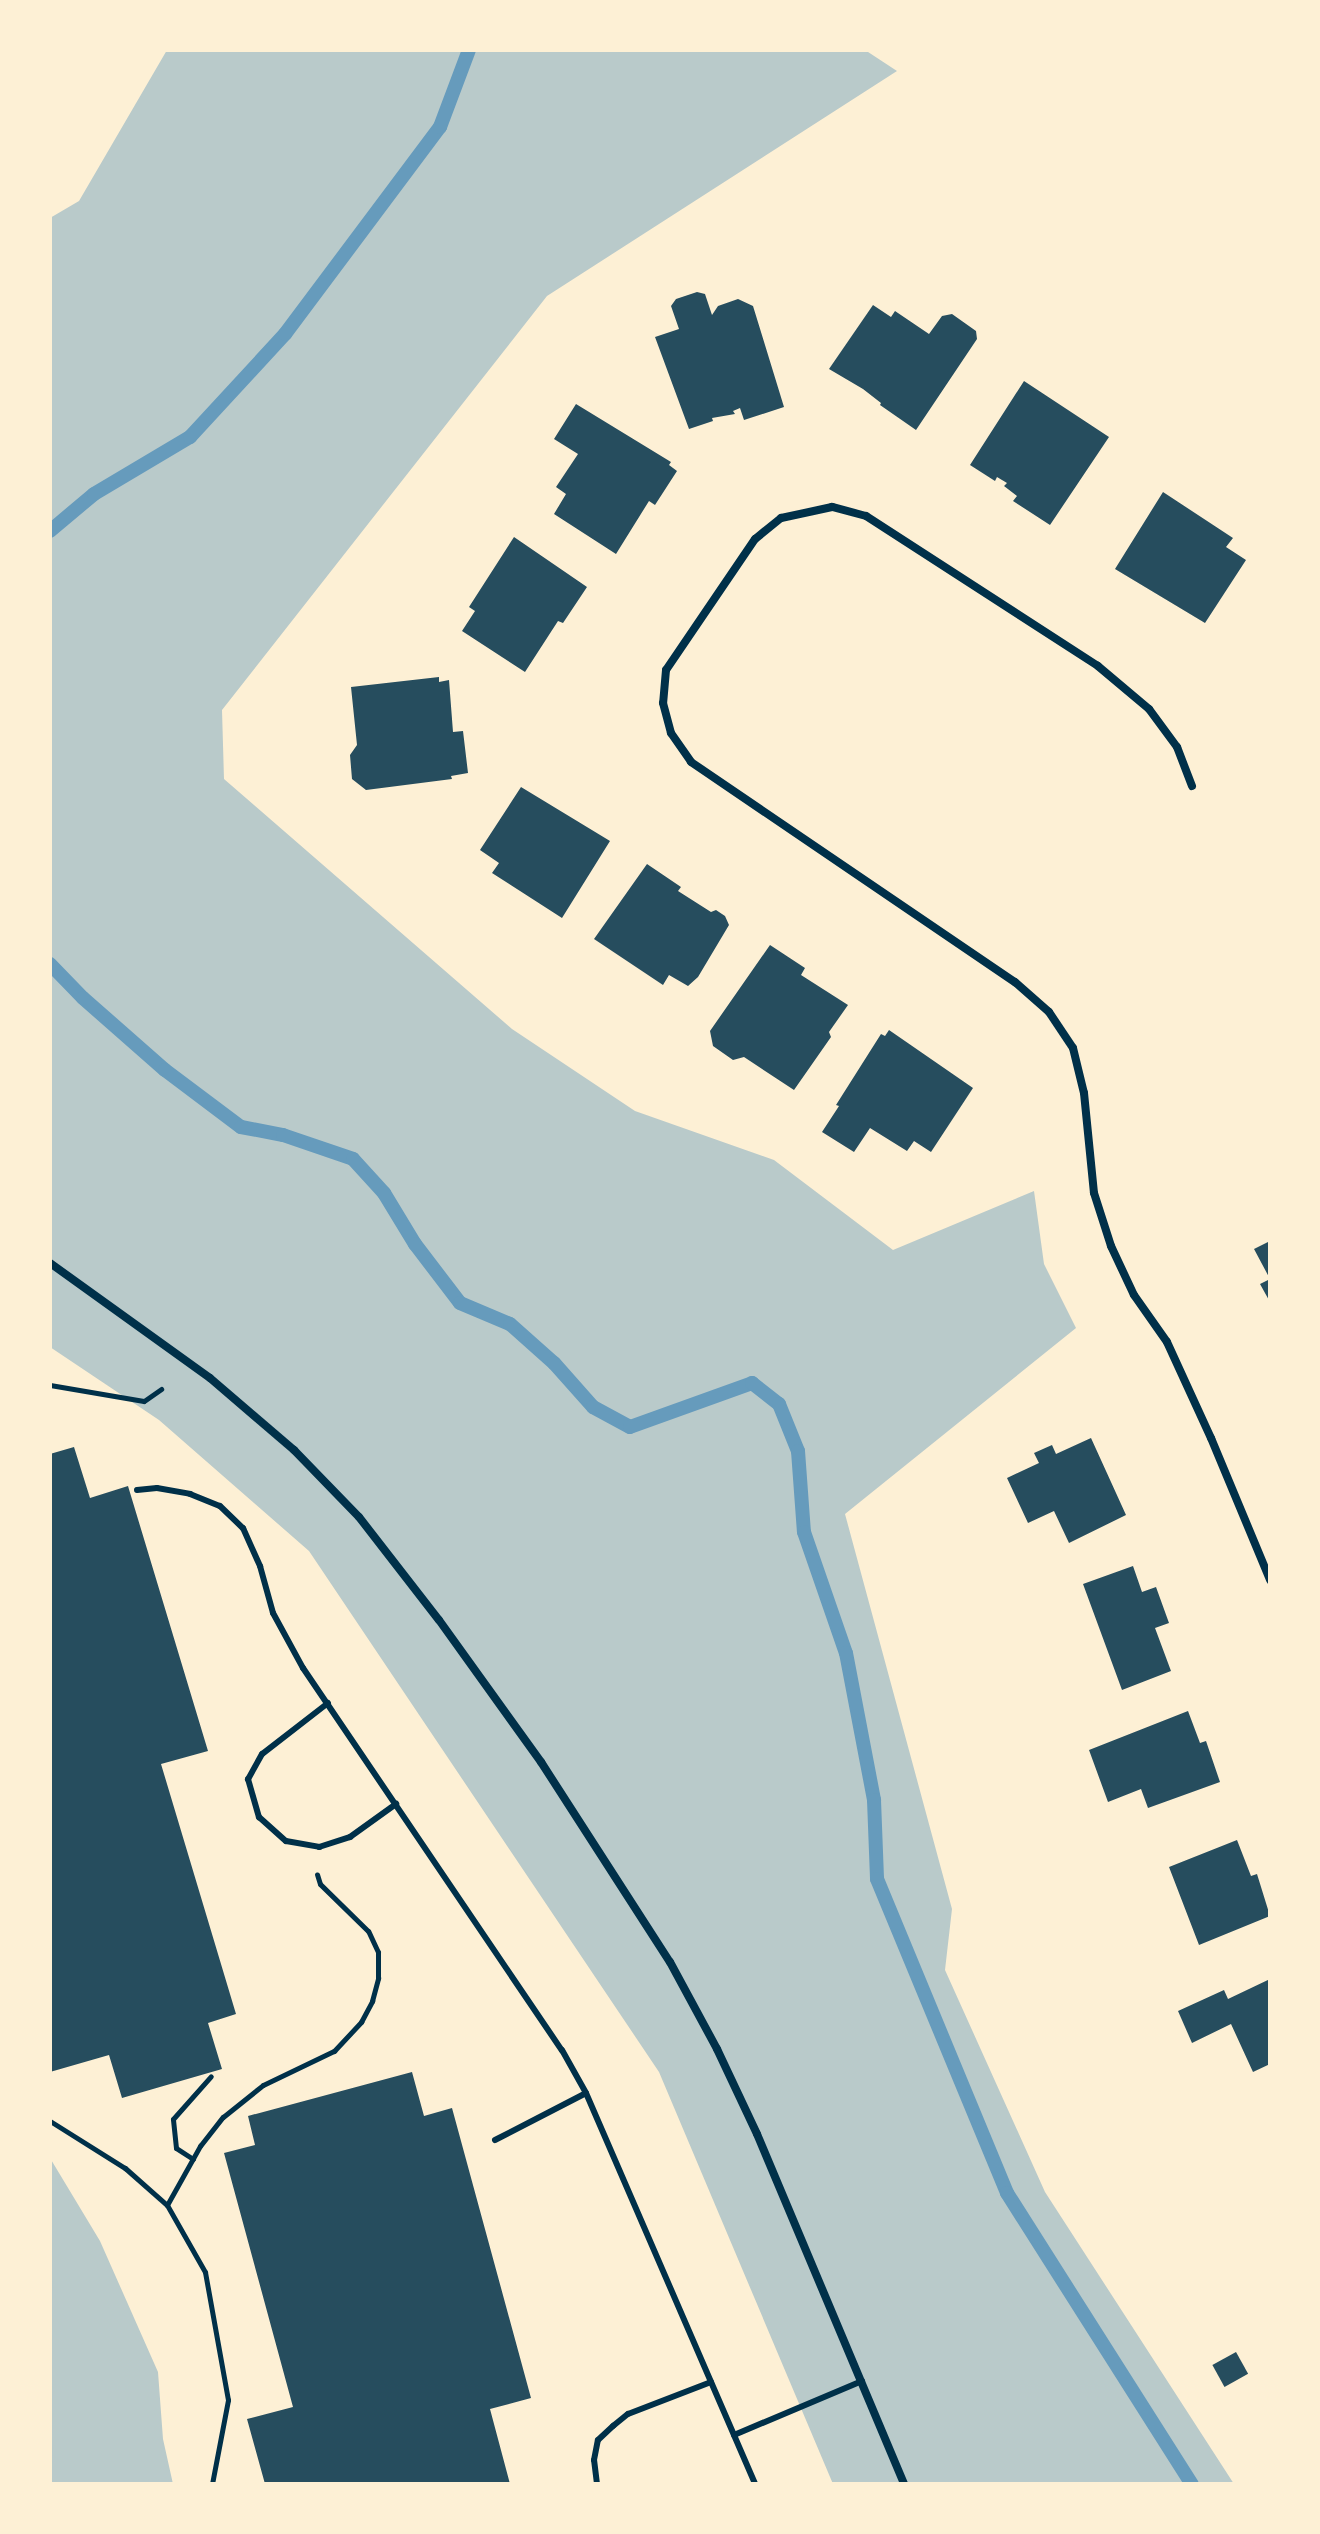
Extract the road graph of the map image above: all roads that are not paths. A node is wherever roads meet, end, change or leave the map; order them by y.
1 (1192, 786) dead end
2 (50, 1263) edge
3 (137, 1490) dead end
4 (1270, 1580) edge
5 (328, 1703) junction
6 (396, 1804) junction
7 (586, 2093) junction
8 (495, 2140) dead end
9 (862, 2381) junction
10 (711, 2382) junction
11 (734, 2435) junction
12 (597, 2484) edge
13 (755, 2484) edge
14 (904, 2484) edge

1 - 4 street
2 - 9 street
3 - 5 lane
5 - 6 lane
5 - 6 lane
6 - 7 lane
7 - 8 lane
7 - 10 lane
9 - 11 lane
9 - 14 street
10 - 11 lane
10 - 12 lane
11 - 13 lane

